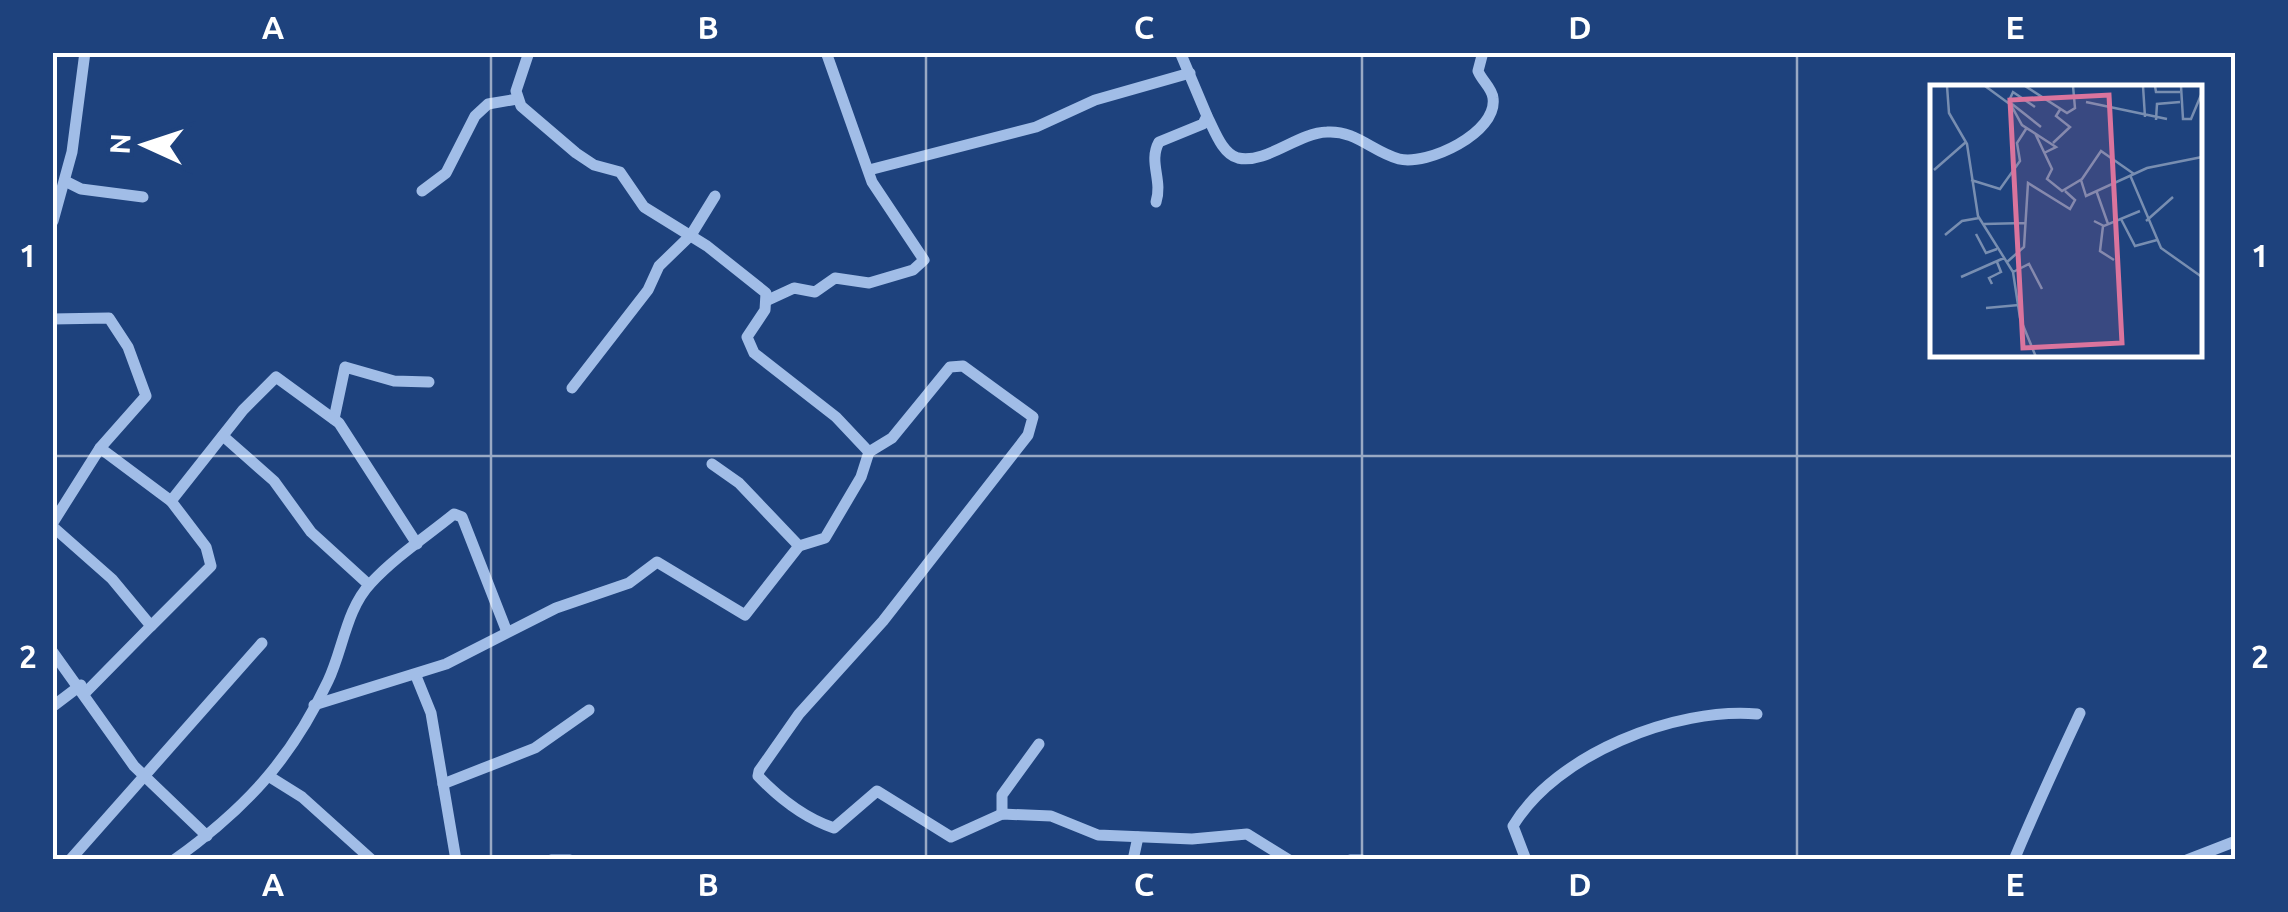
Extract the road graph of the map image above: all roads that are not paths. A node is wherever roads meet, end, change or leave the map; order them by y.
1 (85, 52) edge
2 (529, 52) edge
3 (826, 52) edge
4 (1180, 52) edge
5 (1483, 52) edge
6 (1190, 73) junction
7 (517, 98) junction
8 (1207, 116) junction
9 (869, 170) junction
10 (66, 181) junction
11 (422, 192) dead end
12 (716, 196) dead end
13 (143, 197) dead end
14 (1156, 202) dead end
15 (52, 221) edge
16 (691, 235) junction
17 (768, 300) junction
18 (52, 319) edge
19 (429, 382) dead end
20 (572, 388) dead end
21 (334, 419) junction
22 (224, 436) junction
23 (100, 448) junction
24 (868, 452) junction
25 (712, 464) dead end
26 (172, 500) junction
27 (52, 525) edge
28 (417, 544) junction
29 (799, 546) junction
30 (368, 584) junction
31 (151, 626) junction
32 (507, 632) junction
33 (262, 643) dead end
34 (52, 651) edge
35 (416, 676) junction
36 (83, 688) junction
37 (314, 704) junction
38 (52, 707) edge
39 (589, 710) dead end
40 (1757, 714) dead end
41 (2080, 714) dead end
42 (1039, 744) dead end
43 (146, 776) junction
44 (270, 777) junction
45 (443, 784) junction
46 (1002, 814) junction
47 (207, 836) junction
48 (1138, 837) junction
49 (2236, 841) edge
50 (70, 860) edge
51 (174, 860) edge
52 (372, 860) edge
53 (456, 860) edge
54 (551, 860) edge
55 (570, 860) edge
56 (1133, 860) edge
57 (1289, 860) edge
58 (1350, 860) edge
59 (1362, 860) edge
60 (1526, 860) edge
61 (2014, 860) edge
62 (2187, 860) edge

1 - 10 street
2 - 7 street
3 - 9 street
4 - 6 street
5 - 8 street
6 - 8 street
6 - 9 street
7 - 11 street
7 - 16 street
8 - 14 street
9 - 17 street
10 - 13 street
10 - 15 street
12 - 16 street
16 - 17 street
16 - 20 street
17 - 24 street
18 - 23 street
19 - 21 street
21 - 22 street
21 - 28 street
22 - 26 street
22 - 30 street
23 - 26 street
23 - 27 street
24 - 29 street
24 - 46 street
25 - 29 street
26 - 31 street
27 - 31 street
28 - 30 street
28 - 32 street
29 - 32 street
30 - 37 street
31 - 36 street
32 - 35 street
33 - 43 street
34 - 36 street
35 - 37 street
35 - 45 street
36 - 38 street
36 - 43 street
37 - 44 street
39 - 45 street
40 - 60 street
41 - 61 street
42 - 46 street
43 - 47 street
43 - 50 street
44 - 47 street
44 - 52 street
45 - 53 street
46 - 48 street
47 - 51 street
48 - 56 street
48 - 57 street
49 - 62 street
54 - 55 street
58 - 59 street

